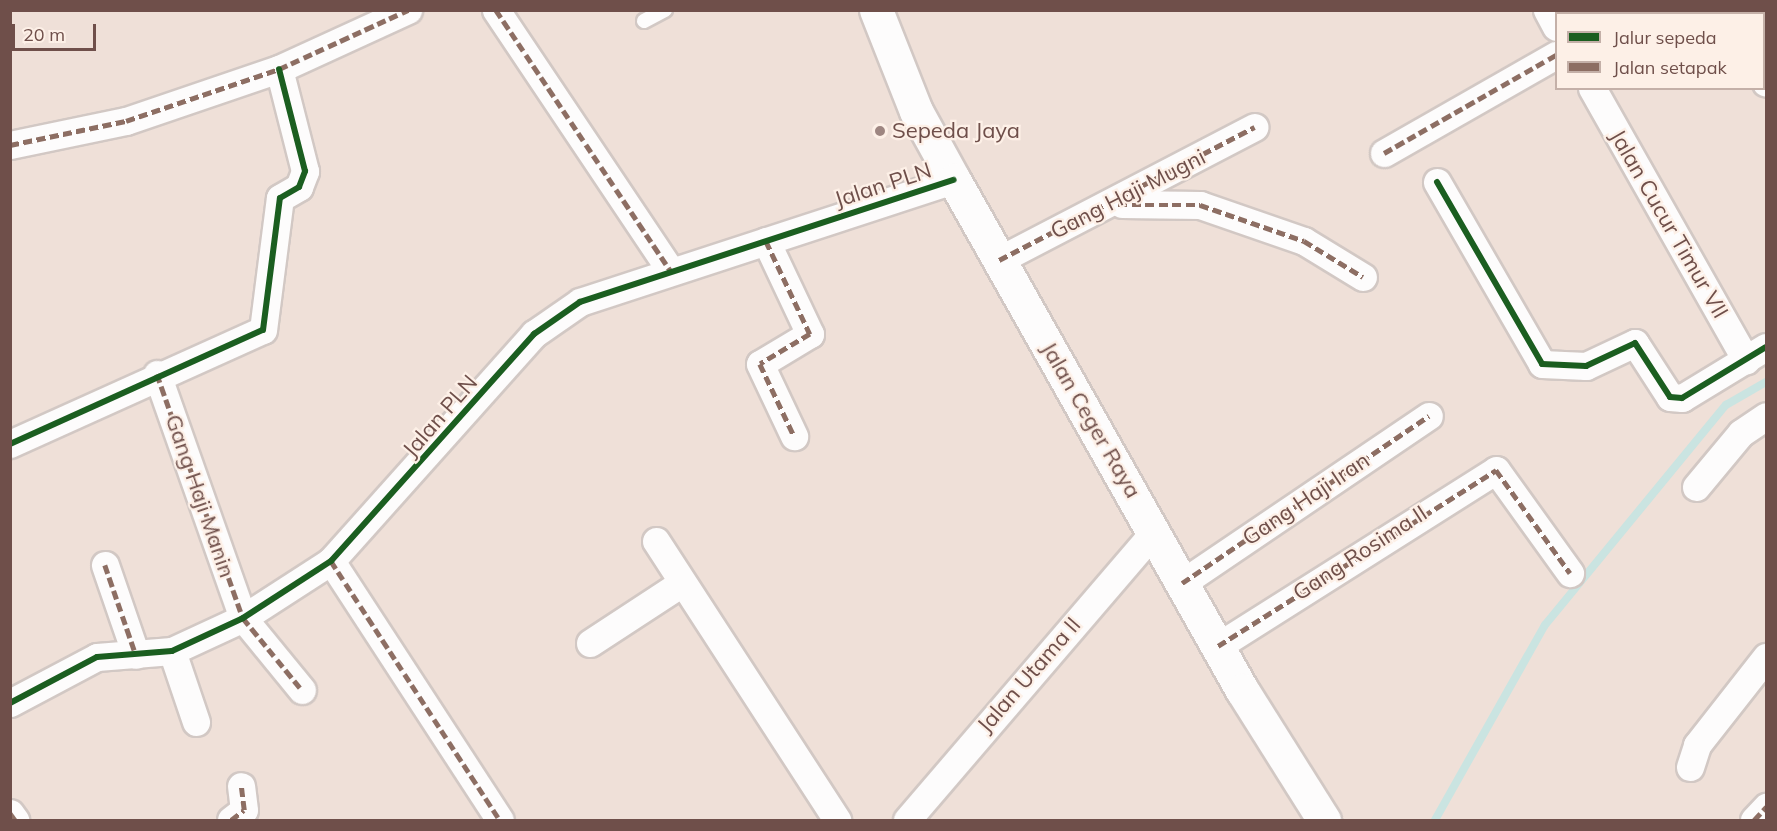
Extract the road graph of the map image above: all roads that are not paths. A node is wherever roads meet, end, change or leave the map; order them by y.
1 (408, 10) edge
2 (496, 10) edge
3 (665, 10) edge
4 (876, 10) edge
5 (1547, 10) edge
6 (1735, 10) edge
7 (1728, 12) edge
8 (644, 21) dead end
9 (1555, 24) edge
10 (1555, 56) edge
11 (279, 69) junction
12 (1593, 90) edge
13 (1255, 127) dead end
14 (10, 145) edge
15 (1384, 153) dead end
16 (954, 180) junction
17 (1437, 182) dead end
18 (1112, 205) junction
19 (766, 241) junction
20 (999, 260) junction
21 (670, 270) junction
22 (1363, 277) dead end
23 (1756, 353) edge
24 (157, 374) junction
25 (1429, 416) dead end
26 (1767, 416) edge
27 (794, 436) dead end
28 (10, 444) edge
29 (1696, 487) dead end
30 (1154, 532) junction
31 (656, 541) dead end
32 (331, 561) junction
33 (105, 565) dead end
34 (1570, 573) dead end
35 (1182, 583) junction
36 (680, 584) junction
37 (243, 618) junction
38 (590, 643) dead end
39 (1218, 646) junction
40 (172, 651) junction
41 (136, 655) junction
42 (1767, 657) edge
43 (302, 690) dead end
44 (10, 703) edge
45 (196, 722) dead end
46 (1690, 767) dead end
47 (241, 786) dead end
48 (1767, 807) edge
49 (10, 813) edge
50 (15, 820) edge
51 (231, 820) edge
52 (501, 820) edge
53 (837, 820) edge
54 (907, 820) edge
55 (1324, 820) edge
56 (1754, 820) edge

1 - 11 street
2 - 21 street
3 - 8 lane
4 - 16 main road, Jalan Ceger Raya
5 - 9 street
6 - 7 street
10 - 15 street
11 - 14 street
11 - 24 street
12 - 23 street, Jalan Cucur Timur VII
13 - 18 street, Gang Haji Mugni
16 - 19 street, Jalan PLN
16 - 20 main road, Jalan Ceger Raya
17 - 23 street
18 - 20 street, Gang Haji Mugni
18 - 22 street
19 - 21 street, Jalan PLN
19 - 27 street
20 - 30 main road, Jalan Ceger Raya
21 - 32 street, Jalan PLN
24 - 28 street
24 - 37 street, Gang Haji Manin
25 - 35 street, Gang Haji Iran
26 - 29 street
30 - 35 main road, Jalan Ceger Raya
30 - 54 street, Jalan Utama II
31 - 36 street
32 - 37 street, Jalan PLN
32 - 52 street
33 - 41 street
34 - 39 street, Gang Rosima II
35 - 39 main road, Jalan Ceger Raya
36 - 38 street
36 - 53 street
37 - 40 street, Jalan PLN
37 - 43 street, Gang Haji Manin
39 - 55 main road, Jalan Ceger Raya
40 - 41 street, Jalan PLN
40 - 45 street
41 - 44 street, Jalan PLN
42 - 46 street
47 - 51 street
48 - 56 street
49 - 50 street

